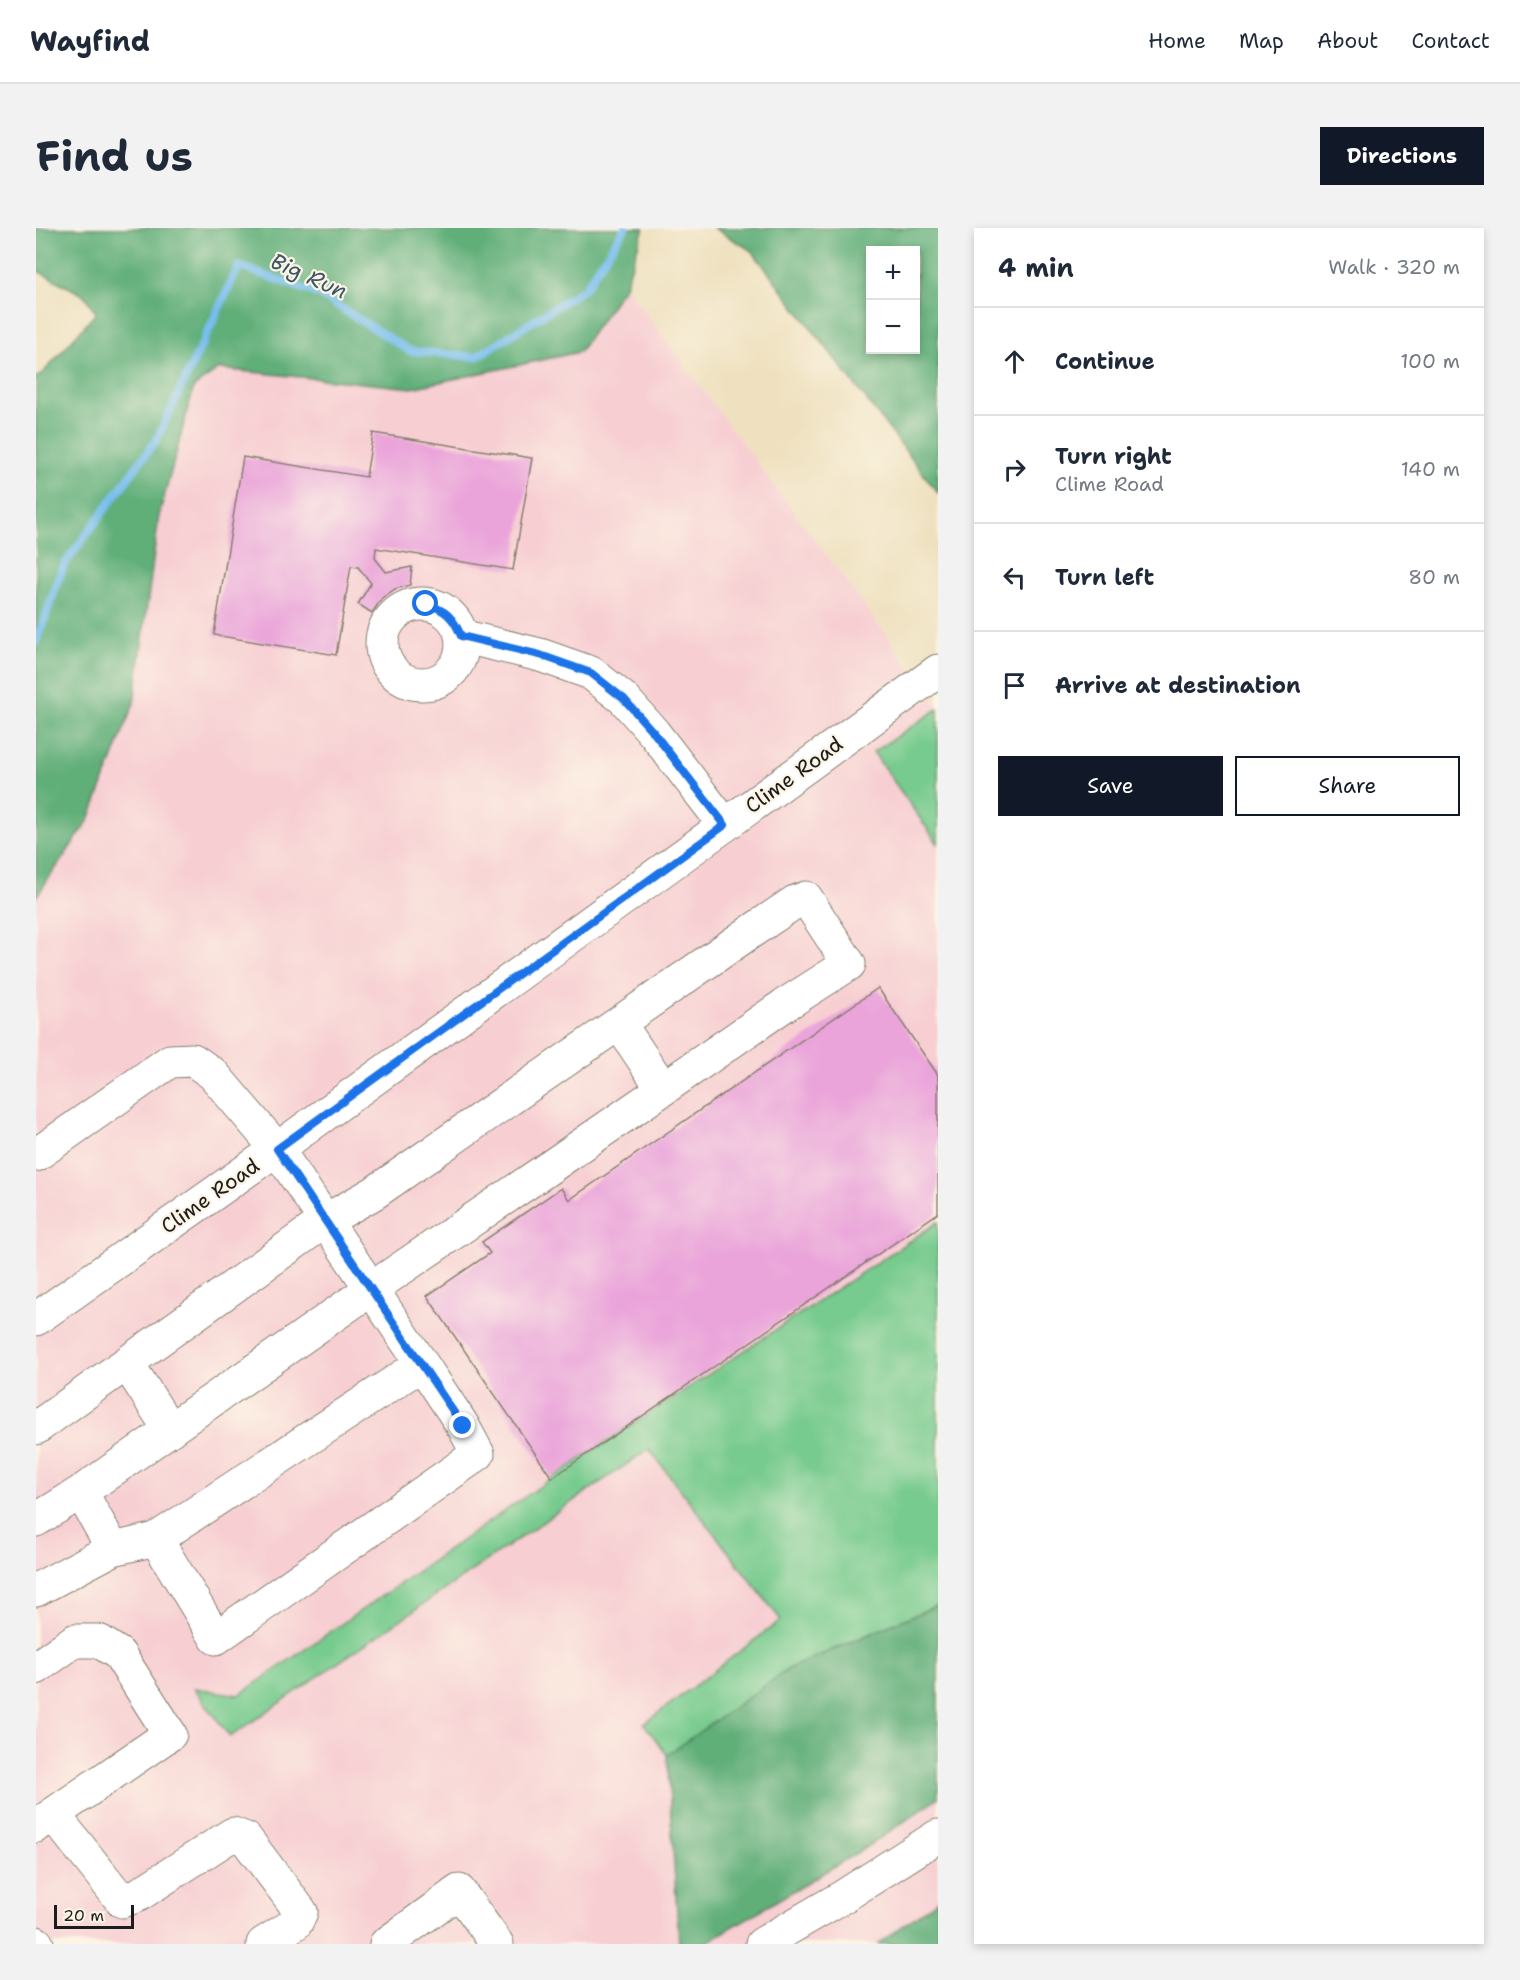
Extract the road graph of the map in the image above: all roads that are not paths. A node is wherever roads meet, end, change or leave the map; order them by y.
1 (461, 636) dead end
2 (938, 670) edge
3 (725, 825) junction
4 (619, 1023) junction
5 (663, 1089) junction
6 (277, 1149) junction
7 (36, 1155) edge
8 (326, 1221) junction
9 (371, 1288) junction
10 (36, 1319) edge
11 (128, 1363) junction
12 (422, 1364) junction
13 (36, 1428) edge
14 (170, 1430) junction
15 (81, 1492) junction
16 (36, 1520) edge
17 (156, 1539) junction
18 (113, 1549) junction
19 (36, 1590) edge
20 (36, 1668) edge
21 (44, 1820) edge
22 (938, 1836) edge
23 (263, 1944) edge
24 (386, 1944) edge
25 (497, 1944) edge
26 (762, 1944) edge

1 - 3 main road
2 - 3 main road, Clime Road
3 - 6 main road, Clime Road
4 - 5 main road
4 - 5 main road
4 - 8 main road
5 - 9 main road
6 - 7 main road
6 - 8 main road
6 - 10 main road, Clime Road
8 - 9 main road
8 - 11 main road
9 - 12 main road
9 - 14 main road
11 - 13 main road
11 - 14 main road
12 - 17 main road
12 - 17 main road
14 - 15 main road
15 - 16 main road
15 - 18 main road
17 - 18 main road
18 - 19 main road
20 - 21 main road
21 - 23 main road
22 - 26 main road
24 - 25 main road

